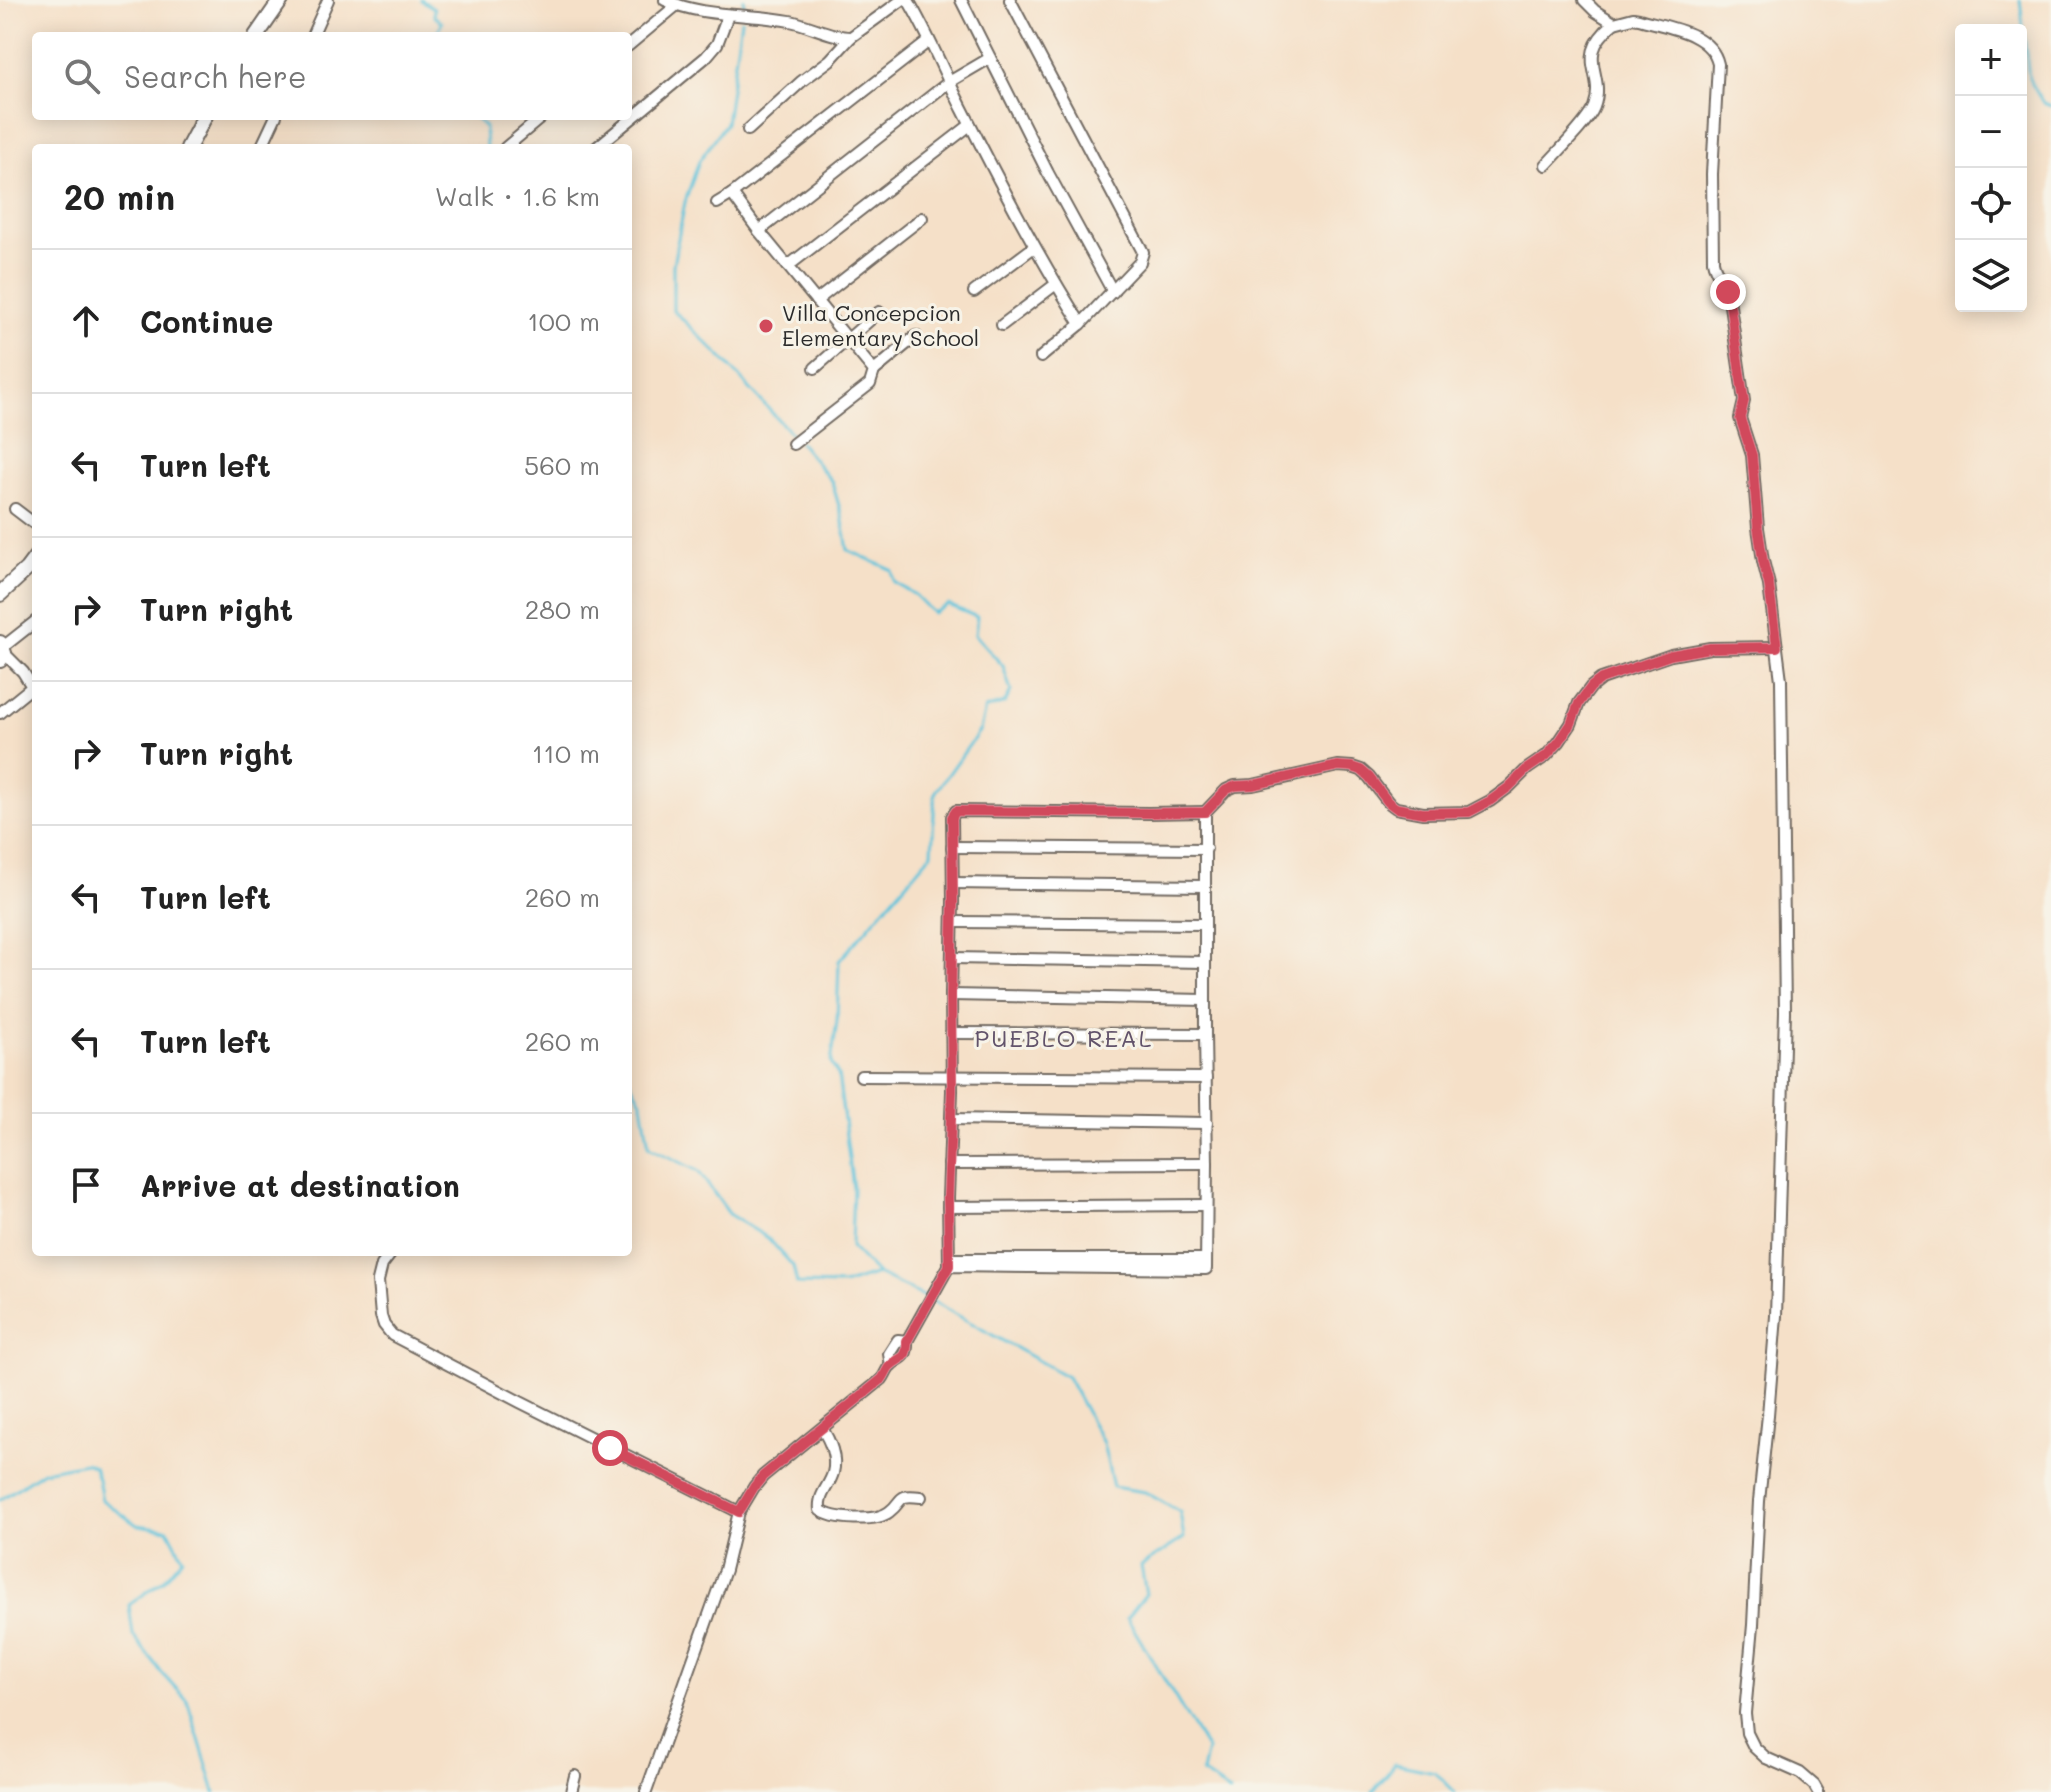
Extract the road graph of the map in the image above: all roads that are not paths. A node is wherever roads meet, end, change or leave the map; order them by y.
1 (281, 0) edge
2 (328, 0) edge
3 (665, 0) edge
4 (902, 0) edge
5 (908, 0) edge
6 (961, 0) edge
7 (1010, 0) edge
8 (1584, 0) edge
9 (677, 5) junction
10 (730, 15) junction
11 (1614, 23) junction
12 (259, 32) edge
13 (314, 32) edge
14 (851, 37) junction
15 (929, 41) junction
16 (632, 43) edge
17 (990, 58) junction
18 (949, 82) junction
19 (632, 118) edge
20 (203, 120) edge
21 (274, 120) edge
22 (539, 120) edge
23 (630, 120) edge
24 (970, 125) junction
25 (748, 130) dead end
26 (190, 144) edge
27 (263, 144) edge
28 (514, 144) edge
29 (601, 144) edge
30 (1546, 165) dead end
31 (732, 194) junction
32 (717, 203) dead end
33 (922, 218) dead end
34 (759, 231) junction
35 (1034, 247) junction
36 (788, 266) junction
37 (1056, 284) junction
38 (974, 292) dead end
39 (1113, 292) junction
40 (816, 301) junction
41 (879, 312) dead end
42 (1081, 324) junction
43 (1002, 325) dead end
44 (916, 336) dead end
45 (847, 338) junction
46 (1041, 357) dead end
47 (815, 368) dead end
48 (874, 371) junction
49 (793, 444) dead end
50 (15, 509) dead end
51 (32, 522) edge
52 (32, 562) edge
53 (0, 594) edge
54 (32, 625) edge
55 (1777, 647) junction
56 (2, 651) edge
57 (32, 687) edge
58 (32, 691) edge
59 (0, 713) edge
60 (1205, 812) junction
61 (952, 847) junction
62 (1206, 849) junction
63 (953, 883) junction
64 (1205, 886) junction
65 (953, 922) junction
66 (1204, 924) junction
67 (952, 958) junction
68 (1205, 962) junction
69 (951, 995) junction
70 (1205, 1000) junction
71 (951, 1033) junction
72 (1205, 1034) junction
73 (861, 1076) dead end
74 (952, 1077) junction
75 (1206, 1078) junction
76 (951, 1119) junction
77 (1207, 1123) junction
78 (1207, 1163) junction
79 (949, 1164) junction
80 (1206, 1205) junction
81 (948, 1207) junction
82 (389, 1256) edge
83 (949, 1263) junction
84 (822, 1429) junction
85 (921, 1497) dead end
86 (739, 1512) junction
87 (575, 1776) dead end
88 (571, 1792) edge
89 (646, 1792) edge
90 (1818, 1792) edge

1 - 12 street
2 - 13 street
3 - 9 street
4 - 14 street
5 - 15 street
6 - 17 street
7 - 39 street
8 - 11 street
9 - 10 street
9 - 16 street
10 - 14 street
10 - 19 street
11 - 30 street
11 - 55 street
14 - 25 street
15 - 18 street
15 - 31 street
17 - 18 street
17 - 39 street
18 - 24 street
18 - 34 street
20 - 26 street
21 - 27 street
22 - 28 street
23 - 29 street
24 - 35 street
24 - 36 street
31 - 32 street
31 - 34 street
33 - 40 street
34 - 36 street
35 - 37 street
35 - 38 street
36 - 40 street
37 - 42 street
37 - 43 street
39 - 42 street
40 - 45 street
41 - 45 street
42 - 46 street
44 - 48 street
45 - 47 street
45 - 48 street
48 - 49 street
50 - 51 street
52 - 53 street
54 - 56 street
55 - 60 street
55 - 90 street
56 - 57 street
58 - 59 street
60 - 61 street
60 - 62 street
61 - 62 street
61 - 63 street
62 - 64 street
63 - 64 street
63 - 65 street
64 - 66 street
65 - 66 street
65 - 67 street
66 - 68 street
67 - 68 street
67 - 69 street
68 - 70 street
69 - 70 street
69 - 71 street
70 - 72 street
71 - 72 street
71 - 74 street
72 - 75 street
73 - 74 street
74 - 75 street
74 - 76 street
75 - 77 street
76 - 77 street
76 - 79 street
77 - 78 street
78 - 79 street
78 - 80 street
79 - 81 street
80 - 81 street
80 - 83 street
81 - 83 street
82 - 86 street
83 - 84 street
84 - 85 street
84 - 86 street
86 - 89 street
87 - 88 street

